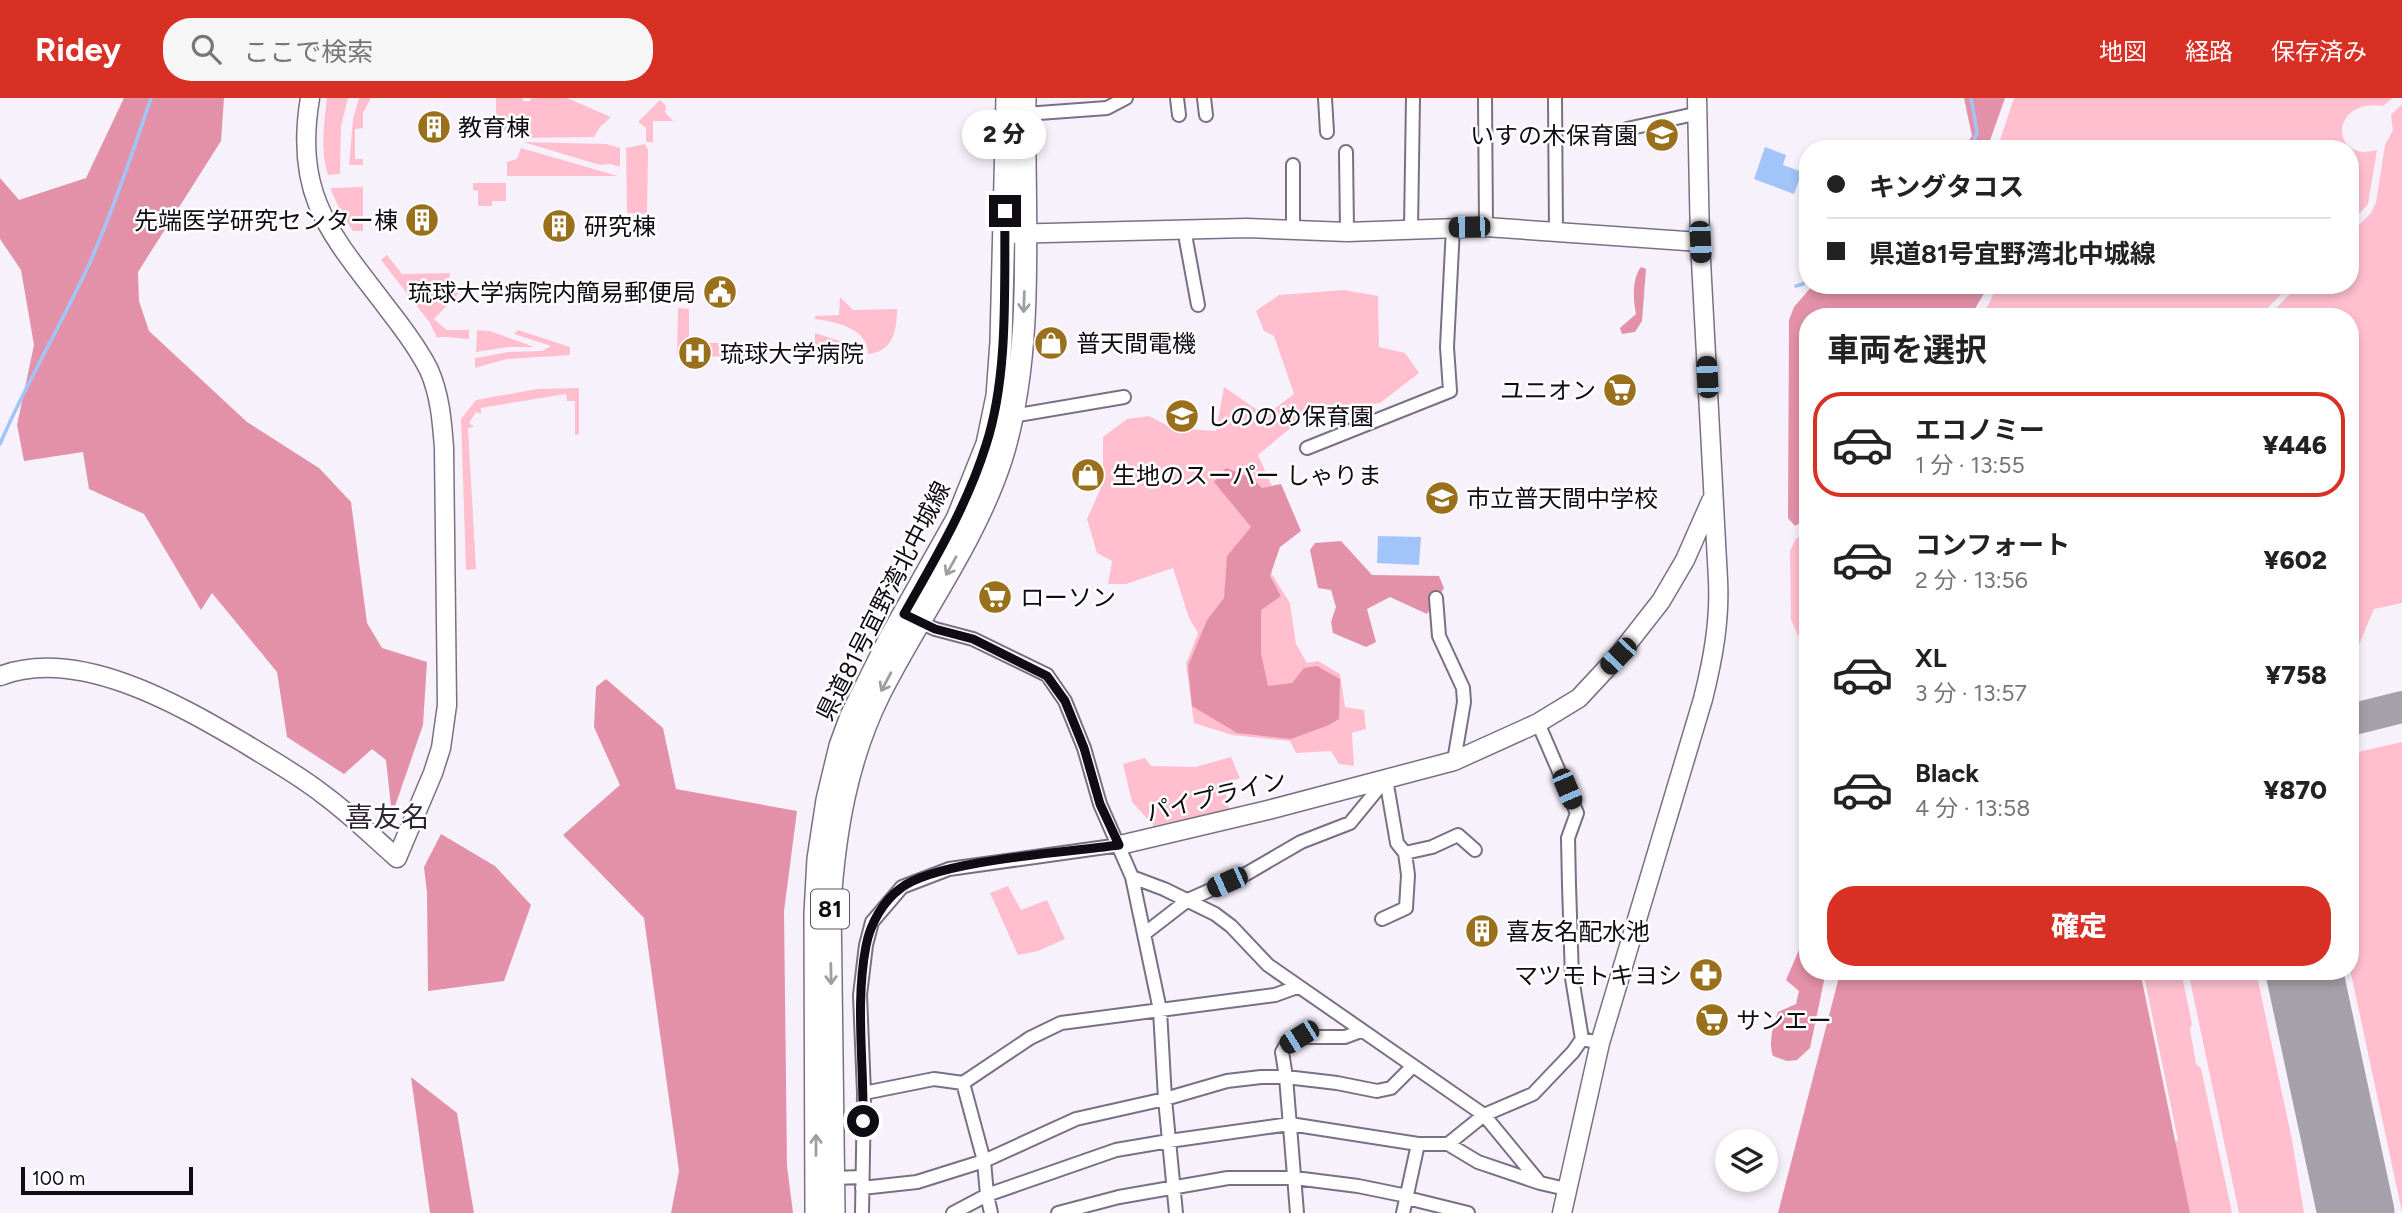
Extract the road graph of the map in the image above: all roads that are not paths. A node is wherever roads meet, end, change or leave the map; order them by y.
1 (310, 98) edge
2 (1007, 98) edge
3 (1126, 98) edge
4 (1177, 98) edge
5 (1204, 98) edge
6 (1325, 98) edge
7 (1412, 98) edge
8 (1485, 98) edge
9 (1555, 98) edge
10 (1025, 106) edge
11 (1698, 106) edge
12 (1179, 115) dead end
13 (1206, 115) dead end
14 (1627, 129) dead end
15 (1327, 132) dead end
16 (1346, 152) dead end
17 (1293, 165) dead end
18 (1453, 227) junction
19 (1486, 227) junction
20 (1188, 229) junction
21 (1410, 229) junction
22 (1293, 231) junction
23 (1347, 232) junction
24 (1556, 233) junction
25 (1014, 234) junction
26 (1700, 242) junction
27 (1198, 305) dead end
28 (1124, 397) dead end
29 (1012, 416) junction
30 (1307, 448) dead end
31 (1713, 495) junction
32 (1436, 597) dead end
33 (911, 618) junction
34 (0, 676) edge
35 (1538, 723) junction
36 (1454, 761) junction
37 (1386, 779) junction
38 (1119, 845) junction
39 (1475, 850) dead end
40 (1405, 853) junction
41 (1132, 877) junction
42 (1188, 900) junction
43 (1382, 919) dead end
44 (1144, 934) junction
45 (1297, 987) junction
46 (1160, 1010) junction
47 (1361, 1031) junction
48 (1591, 1041) junction
49 (1412, 1067) junction
50 (1286, 1077) junction
51 (964, 1083) junction
52 (864, 1093) junction
53 (1165, 1099) junction
54 (1484, 1115) junction
55 (1290, 1124) junction
56 (1169, 1141) junction
57 (1418, 1143) junction
58 (1448, 1144) junction
59 (984, 1161) junction
60 (834, 1178) junction
61 (1295, 1178) junction
62 (862, 1182) junction
63 (1540, 1183) junction
64 (1174, 1187) junction
65 (1566, 1189) junction
66 (987, 1195) junction
67 (1407, 1197) junction
68 (816, 1213) edge
69 (834, 1213) edge
70 (862, 1213) edge
71 (953, 1213) edge
72 (991, 1213) edge
73 (1058, 1213) edge
74 (1176, 1213) edge
75 (1297, 1213) edge
76 (1403, 1213) edge
77 (1468, 1213) edge
78 (1562, 1213) edge

1 - 34 street
2 - 25 main road, 県道81号宜野湾北中城線 / 81
3 - 10 street
4 - 12 street
5 - 13 street
6 - 15 street
7 - 21 street
8 - 19 street
9 - 24 street
10 - 25 main road, 県道81号宜野湾北中城線 / 81
11 - 14 street
11 - 26 street
16 - 23 street
17 - 22 street
18 - 19 street
18 - 21 street
18 - 30 street
19 - 24 street
20 - 22 street
20 - 25 street
20 - 27 street
21 - 23 street
22 - 23 street
24 - 26 street
25 -> 29 main road, 県道81号宜野湾北中城線 / 81
25 - 33 main road, 県道81号宜野湾北中城線 / 81
26 - 31 street
28 - 29 street
29 -> 33 main road, 県道81号宜野湾北中城線 / 81
31 - 35 street, パイプライン
31 - 48 street
32 - 36 street
33 - 38 street
33 -> 60 main road, 県道81号宜野湾北中城線 / 81
68 -> 33 main road, 県道81号宜野湾北中城線 / 81
35 - 36 street, パイプライン
35 - 48 street
36 - 37 street, パイプライン
37 - 38 street, パイプライン
37 - 40 street
37 - 42 street
38 - 41 street
38 - 52 street, パイプライン
39 - 40 street
40 - 43 street
41 - 42 street
41 - 44 street
42 - 44 street
42 - 45 street
44 - 46 street
45 - 46 street
45 - 47 street
46 - 51 street
46 - 53 street
47 - 49 street
47 - 50 street
48 - 54 street
48 - 65 street
49 - 50 street
49 - 54 street
50 - 53 street
50 - 55 street
51 - 52 street
51 - 59 street
52 - 62 street, パイプライン
53 - 56 street
53 - 59 street
54 - 58 street
54 - 63 street
55 - 56 street
55 - 57 street
55 - 61 street
56 - 64 street
56 - 66 street
57 - 58 street
57 - 67 street
58 - 63 street
59 - 62 street
59 - 66 street
60 - 62 street
60 - 69 main road, 県道81号宜野湾北中城線 / 81
61 - 64 street
61 - 67 street
61 - 75 street
62 - 70 street, パイプライン
63 - 65 street
64 - 73 street
64 - 74 street
65 - 78 street
66 - 71 street
66 - 72 street
67 - 76 street
67 - 77 street

